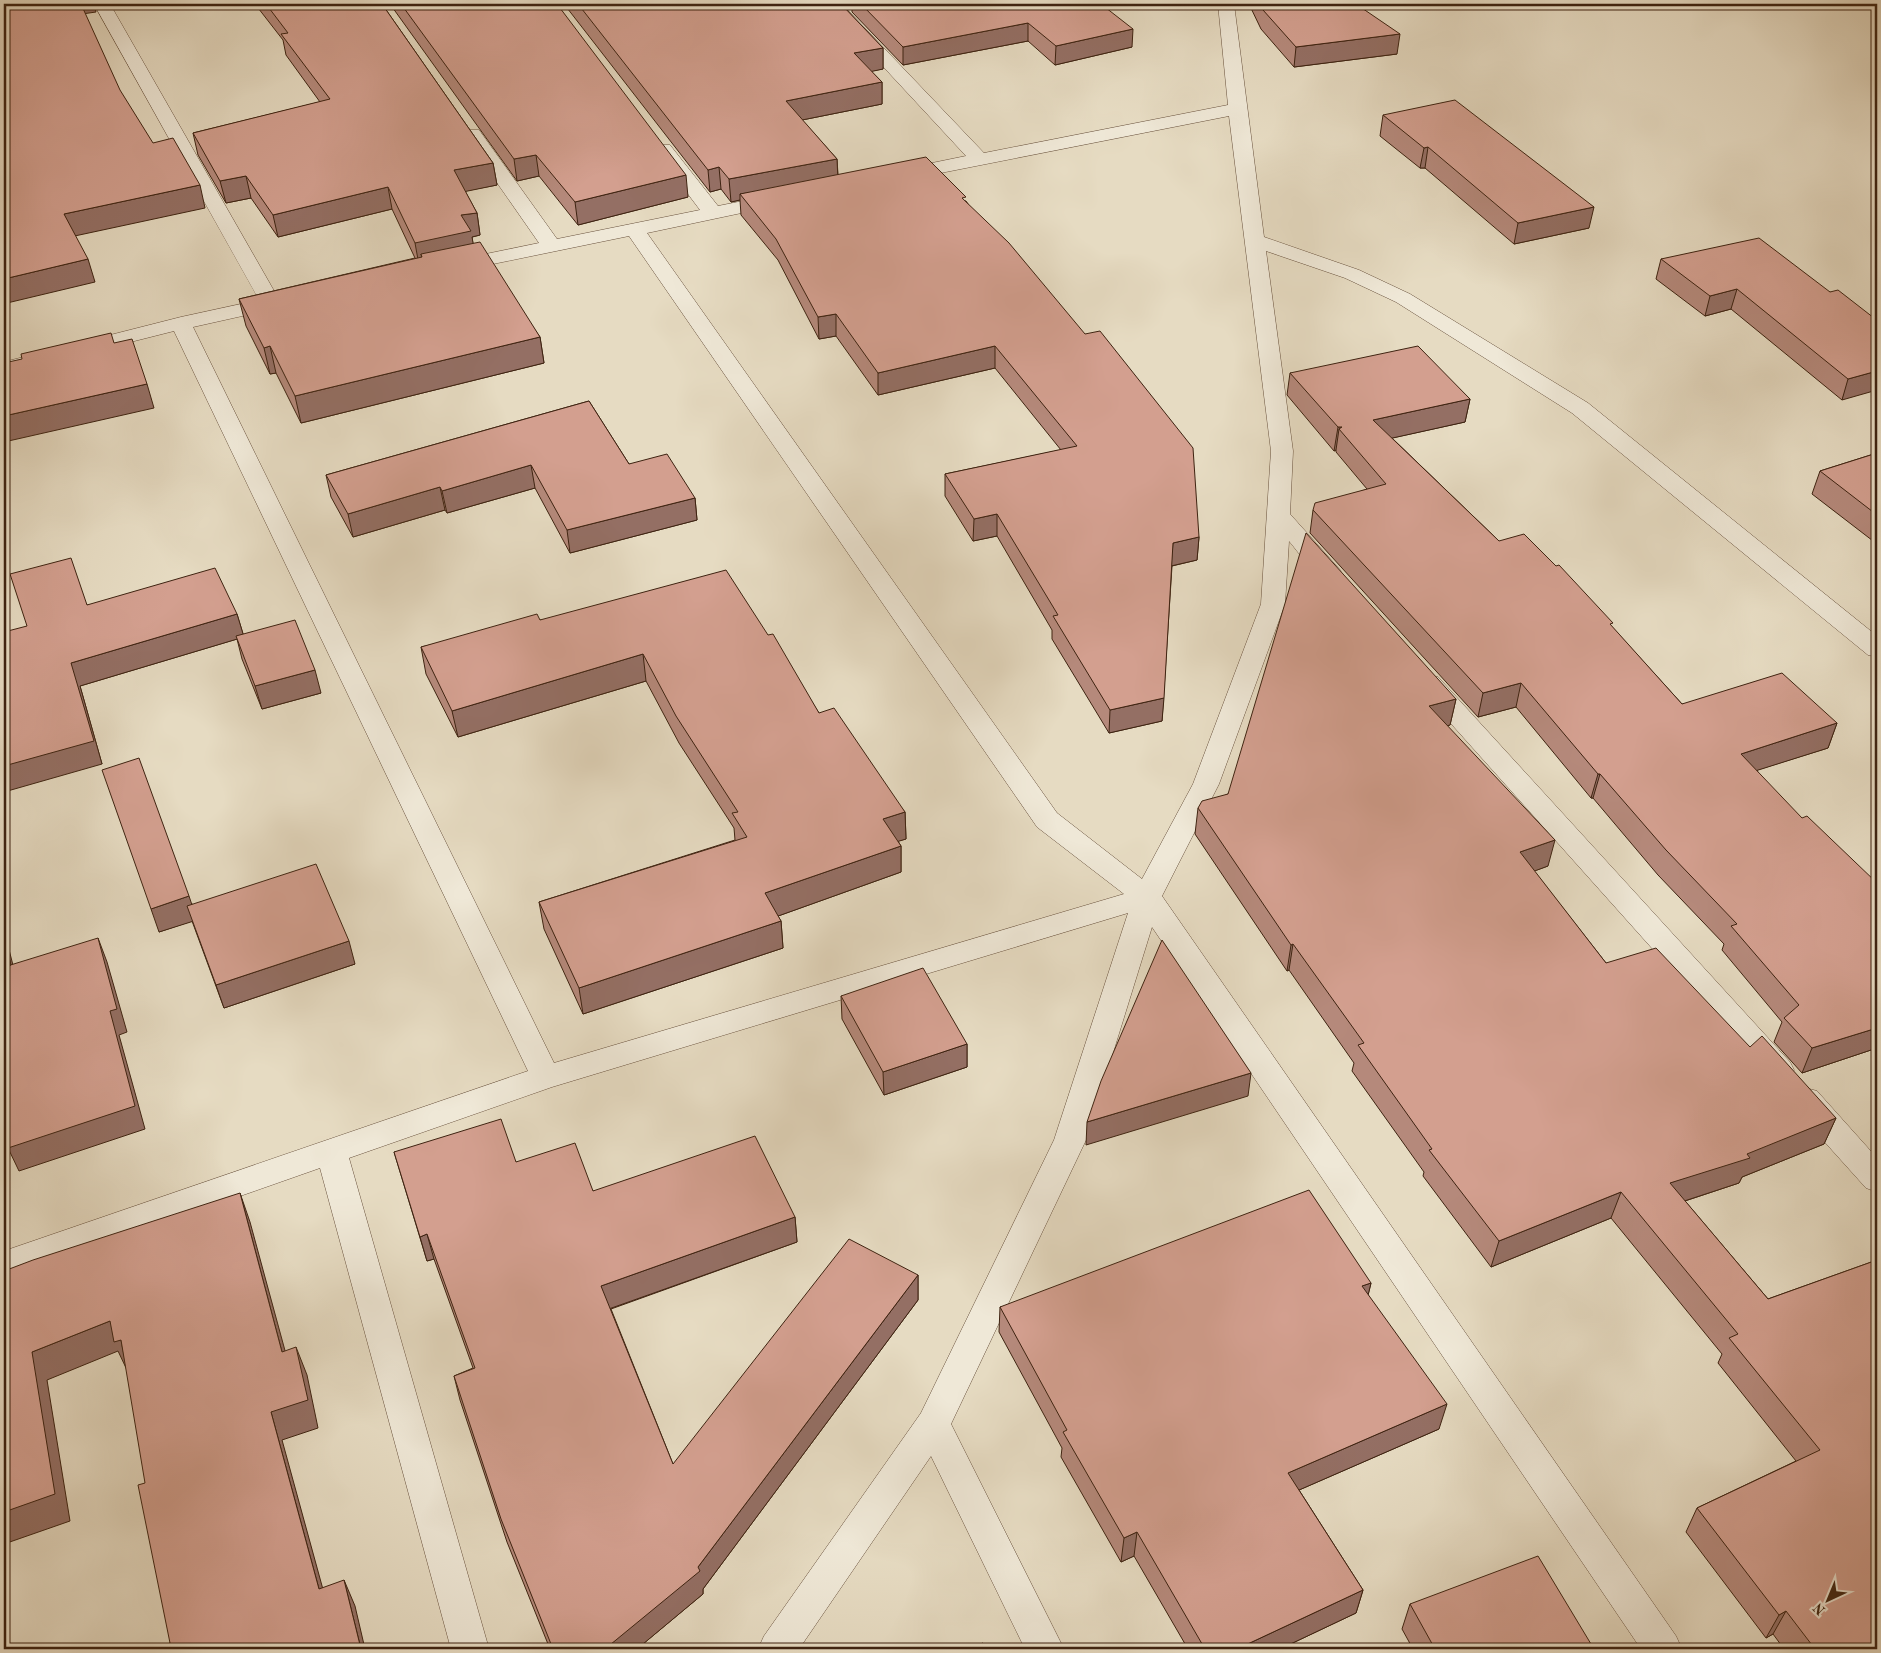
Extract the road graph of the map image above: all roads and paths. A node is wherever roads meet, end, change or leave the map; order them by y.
1 (102, 4) edge
2 (833, 4) edge
3 (1226, 4) edge
4 (1237, 109) junction
5 (460, 116) edge
6 (653, 136) edge
7 (979, 159) junction
8 (884, 178) edge
9 (798, 196) edge
10 (713, 213) junction
11 (634, 229) junction
12 (1256, 241) junction
13 (551, 246) junction
14 (435, 270) edge
15 (300, 298) edge
16 (271, 304) junction
17 (181, 324) junction
18 (4, 368) edge
19 (1278, 515) junction
20 (1345, 589) edge
21 (1877, 649) edge
22 (1411, 663) edge
23 (1148, 898) junction
24 (546, 1077) junction
25 (331, 1150) junction
26 (1877, 1179) edge
27 (4, 1266) edge
28 (933, 1424) junction
29 (470, 1649) edge
30 (777, 1649) edge
31 (1045, 1649) edge
32 (1663, 1649) edge

1 - 16 street
2 - 7 street
3 - 4 street
4 - 7 street
4 - 12 street
5 - 13 street
6 - 10 street
7 - 8 street
9 - 10 street
10 - 11 street
11 - 13 street
11 - 23 street
12 - 19 street
12 - 21 street
13 - 14 street
15 - 16 street
16 - 17 street
17 - 18 street
17 - 24 street
19 - 20 street
19 - 23 street
22 - 26 street
23 - 24 street
23 - 28 street
23 - 32 street
24 - 25 street
25 - 27 street
25 - 29 street
28 - 30 street
28 - 31 street

